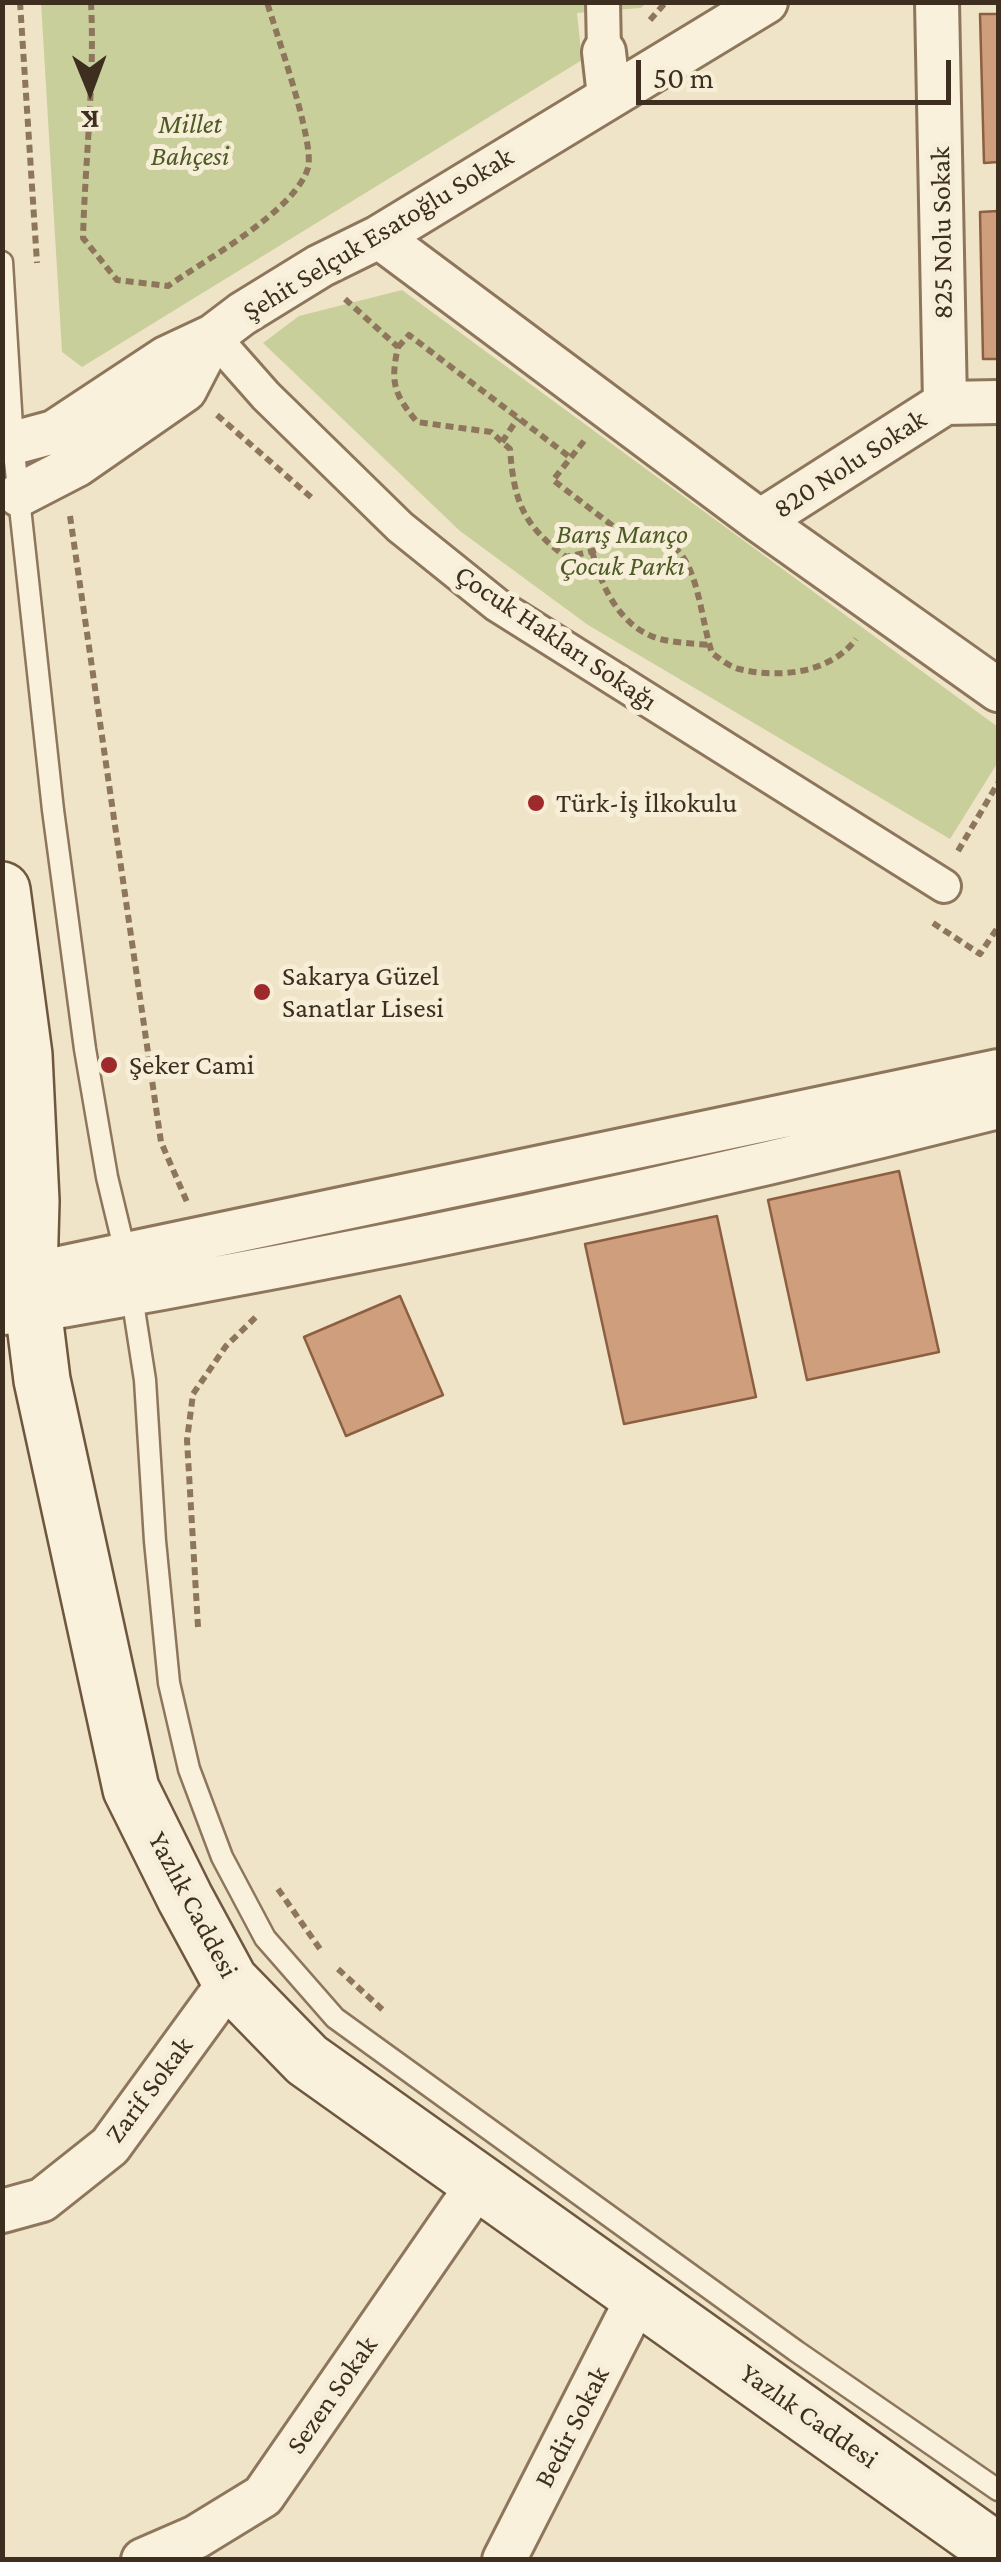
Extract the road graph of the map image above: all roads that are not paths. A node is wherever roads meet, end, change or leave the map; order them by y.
1 (603, 2) edge
2 (937, 2) edge
3 (755, 6) edge
4 (604, 52) joint
5 (609, 96) junction
6 (379, 238) junction
7 (2, 262) edge
8 (212, 336) junction
9 (946, 402) junction
10 (998, 402) edge
11 (13, 443) junction
12 (19, 495) junction
13 (760, 521) junction
14 (998, 690) edge
15 (944, 886) dead end
16 (2, 890) edge
17 (998, 1072) edge
18 (998, 1108) edge
19 (129, 1274) junction
20 (17, 1295) edge
21 (230, 1980) junction
22 (479, 2182) junction
23 (2, 2211) edge
24 (639, 2296) junction
25 (998, 2490) edge
26 (998, 2552) edge
27 (144, 2560) edge
28 (504, 2560) edge

1 - 4 street
2 - 9 street, 825 Nolu Sokak
3 - 5 street, Şehit Selçuk Esatoğlu Sokak
4 - 5 street
5 - 6 street, Şehit Selçuk Esatoğlu Sokak
6 - 8 street, Şehit Selçuk Esatoğlu Sokak
6 - 13 street
7 - 11 lane
8 - 11 street
8 - 12 street, Şehit Selçuk Esatoğlu Sokak
8 - 15 street, Çocuk Hakları Sokağı
9 - 10 street, 820 Nolu Sokak
9 - 13 street, 820 Nolu Sokak
11 - 12 lane
12 - 19 lane
13 - 14 street
16 - 20 main road, Yazlık Caddesi
17 - 19 street
18 - 19 street
19 - 20 street
19 - 25 lane
20 - 21 main road, Yazlık Caddesi
21 - 22 main road, Yazlık Caddesi
21 - 23 street, Zarif Sokak
22 - 24 main road, Yazlık Caddesi
22 - 27 street, Sezen Sokak
24 - 26 main road, Yazlık Caddesi
24 - 28 street, Bedir Sokak

